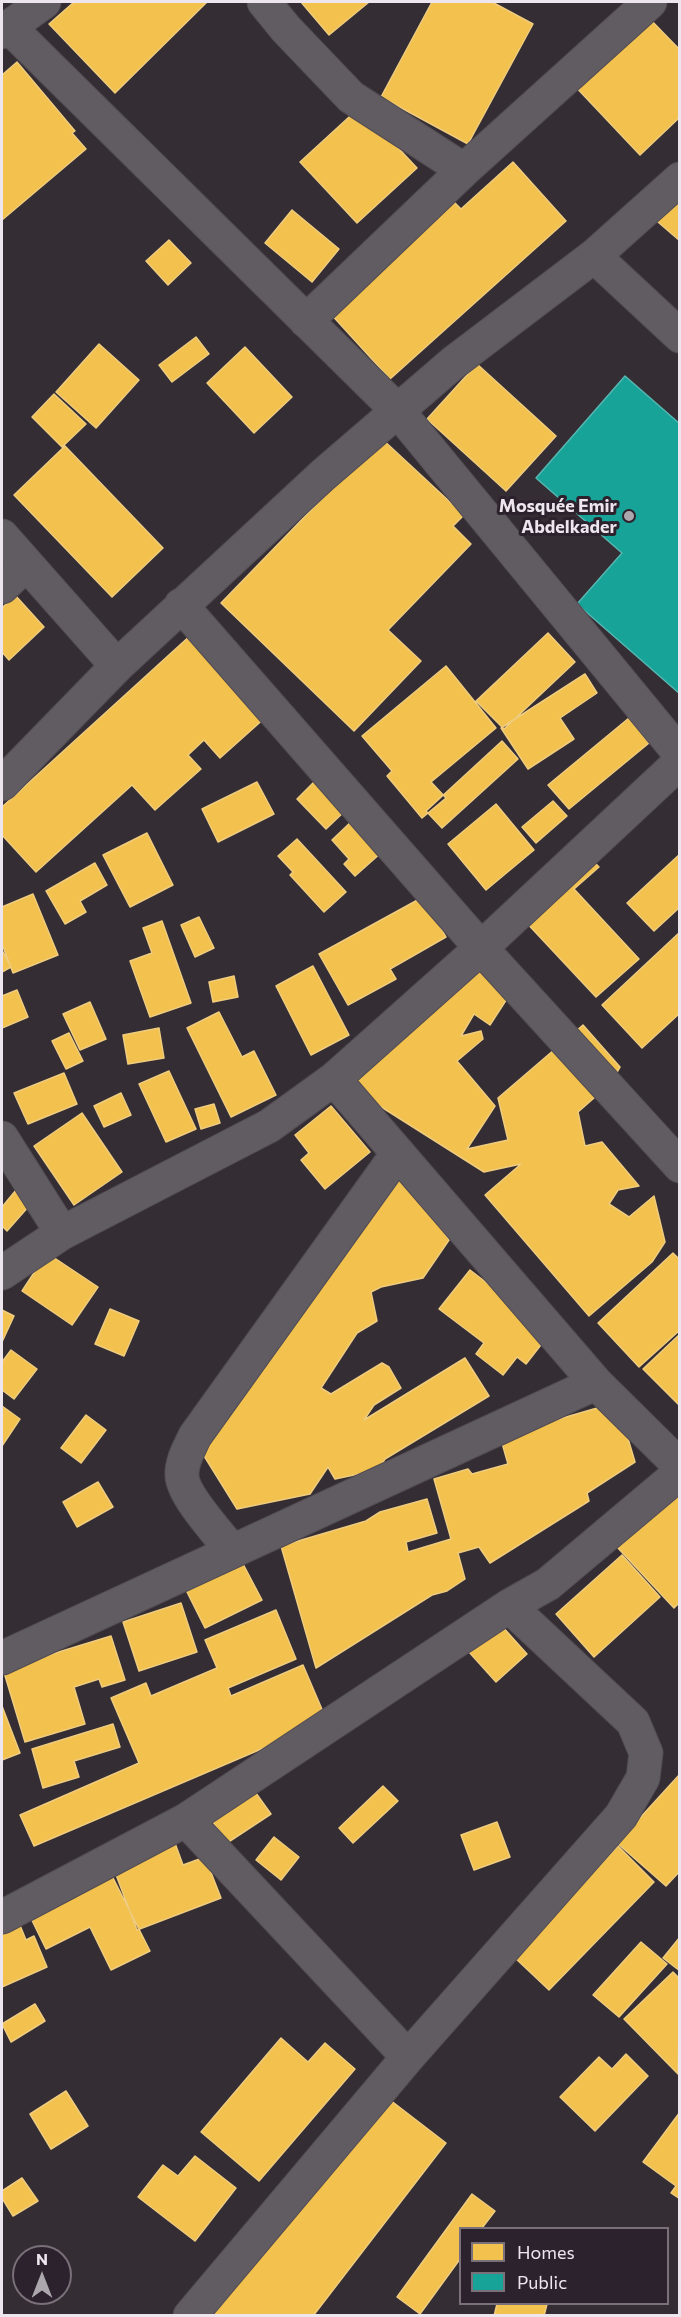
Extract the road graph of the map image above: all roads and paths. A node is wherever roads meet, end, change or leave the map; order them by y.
1 (44, 2) edge
2 (264, 2) edge
3 (650, 2) edge
4 (5, 30) edge
5 (464, 170) junction
6 (680, 179) edge
7 (594, 256) junction
8 (306, 321) junction
9 (680, 336) edge
10 (398, 411) junction
11 (2, 536) edge
12 (26, 564) junction
13 (2, 586) edge
14 (181, 605) junction
15 (117, 666) junction
16 (680, 754) edge
17 (680, 762) edge
18 (2, 784) edge
19 (481, 948) junction
20 (334, 1079) junction
21 (2, 1138) edge
22 (398, 1153) junction
23 (680, 1166) edge
24 (62, 1233) junction
25 (2, 1273) edge
26 (596, 1383) junction
27 (680, 1466) edge
28 (680, 1473) edge
29 (232, 1551) junction
30 (509, 1606) junction
31 (2, 1658) edge
32 (186, 1820) junction
33 (2, 1917) edge
34 (408, 2057) junction
35 (190, 2316) edge

1 - 4 street
2 - 5 street
3 - 5 street
4 - 8 street
5 - 8 street
6 - 7 street
7 - 9 street
7 - 10 street
8 - 10 street
10 - 14 street
10 - 16 street
11 - 12 street
12 - 13 street
12 - 15 street
14 - 15 street
14 - 19 street
15 - 18 street
17 - 19 street
19 - 20 street
19 - 23 street
20 - 22 street
20 - 24 street
21 - 24 street
22 - 26 street
22 - 29 street
24 - 25 street
26 - 27 street
26 - 29 street
28 - 30 street
29 - 31 street
30 - 32 street
30 - 34 street
32 - 33 street
32 - 34 street
34 - 35 street

